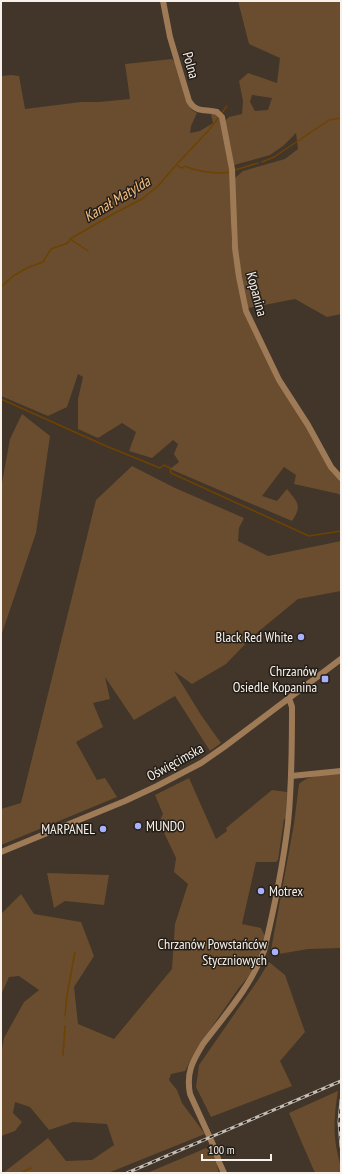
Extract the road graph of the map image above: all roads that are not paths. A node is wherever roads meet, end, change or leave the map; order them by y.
1 (162, 1) edge
2 (221, 115) joint
3 (341, 478) edge
4 (341, 659) edge
5 (289, 698) junction
6 (341, 772) edge
7 (291, 776) junction
8 (1, 852) edge
9 (224, 1173) edge

1 - 2 street, Polna
2 - 3 street, Kopanina
4 - 5 street, Oświęcimska
5 - 7 street
5 - 8 street, Oświęcimska
6 - 7 street
7 - 9 street

